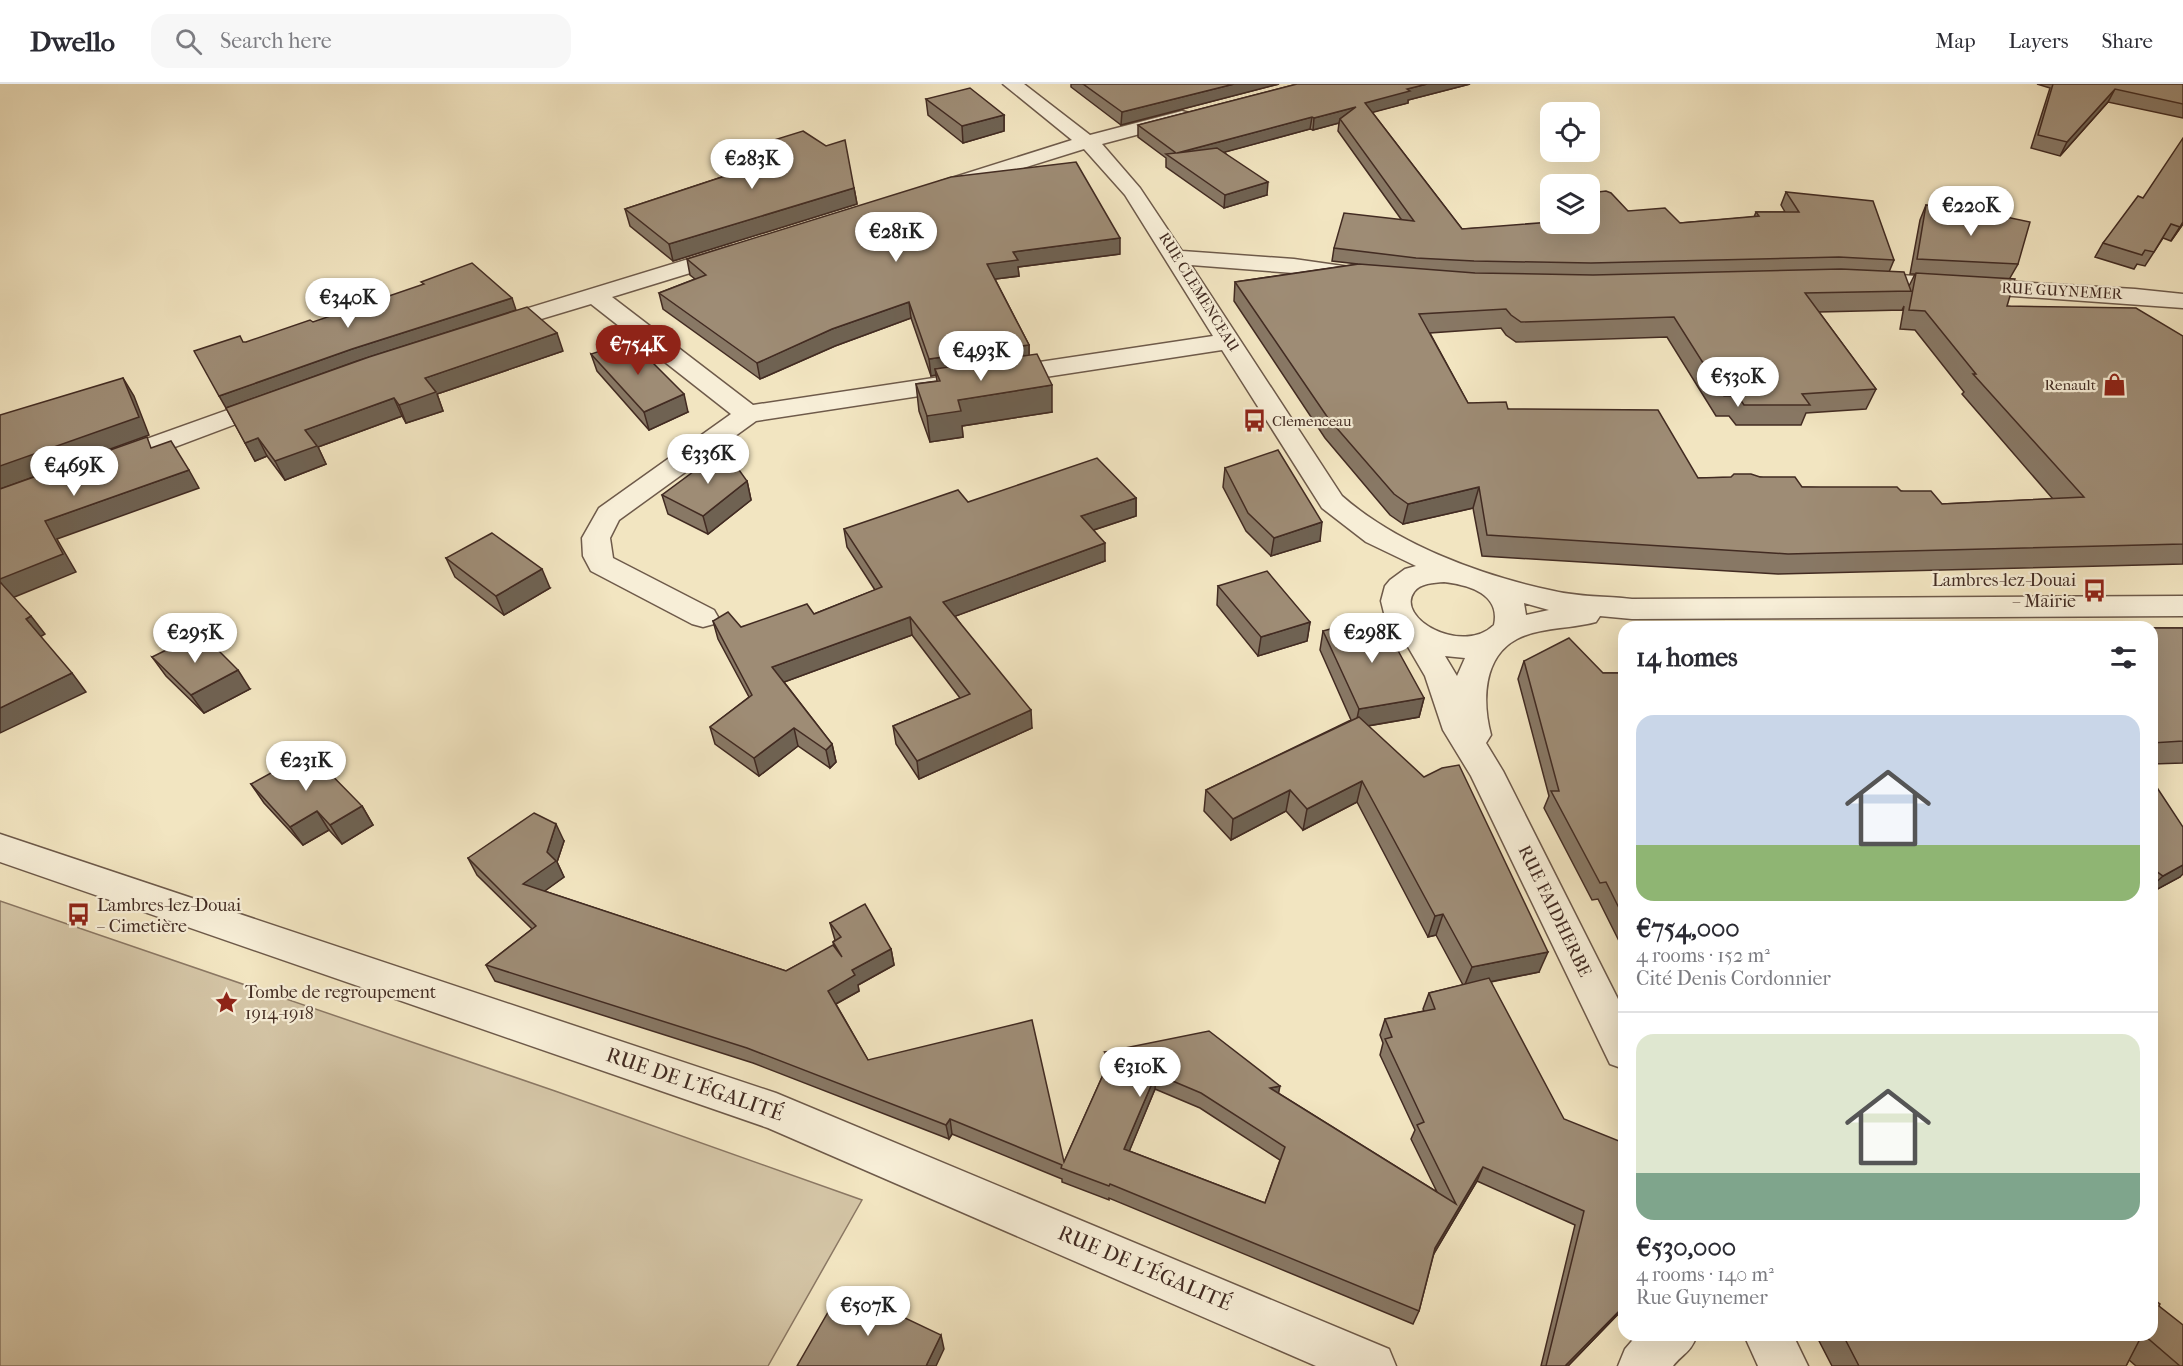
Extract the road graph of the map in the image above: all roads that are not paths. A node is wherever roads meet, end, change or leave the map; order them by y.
1 (1012, 84) edge
2 (1198, 113) edge
3 (1087, 142) junction
4 (920, 194) edge
5 (1182, 245) junction
6 (752, 247) edge
7 (1258, 263) junction
8 (1294, 266) junction
9 (1386, 278) edge
10 (1841, 279) edge
11 (1199, 291) junction
12 (595, 295) junction
13 (2183, 301) edge
14 (474, 332) edge
15 (1230, 341) junction
16 (291, 395) edge
17 (748, 414) junction
18 (89, 469) edge
19 (1358, 525) junction
20 (1460, 573) junction
21 (1488, 584) junction
22 (1396, 595) junction
23 (2183, 606) edge
24 (1632, 609) junction
25 (703, 617) dead end
26 (1850, 617) edge
27 (1416, 634) junction
28 (1498, 638) junction
29 (1486, 771) junction
30 (0, 848) edge
31 (1618, 1039) edge
32 (1664, 1341) edge
33 (1770, 1341) edge
34 (1372, 1366) edge
35 (1642, 1366) edge
36 (1784, 1366) edge

1 - 3 street, RUE CLEMENCEAU
2 - 3 street
3 - 4 street
3 - 5 street, RUE CLEMENCEAU
5 - 7 street
5 - 8 street
5 - 11 street, RUE CLEMENCEAU
6 - 12 street
7 - 8 street
7 - 11 street
8 - 9 street
10 - 13 street, RUE GUYNEMER
11 - 15 street, RUE CLEMENCEAU
12 - 14 street
12 - 17 street
15 - 17 street
15 - 19 street, RUE CLEMENCEAU
16 - 18 street
17 - 25 street
19 - 20 street, RUE CLEMENCEAU
19 - 22 street, RUE CLEMENCEAU
20 - 21 street
20 - 22 street
21 - 24 street
21 - 28 street
22 - 27 street
23 - 26 street
24 - 26 street
24 - 28 street
27 - 28 street
27 - 29 street, RUE FAIDHERBE
28 - 29 street, RUE FAIDHERBE
29 - 31 street, RUE FAIDHERBE
30 - 34 street, RUE DE L'ÉGALITÉ
32 - 35 street
33 - 36 street

